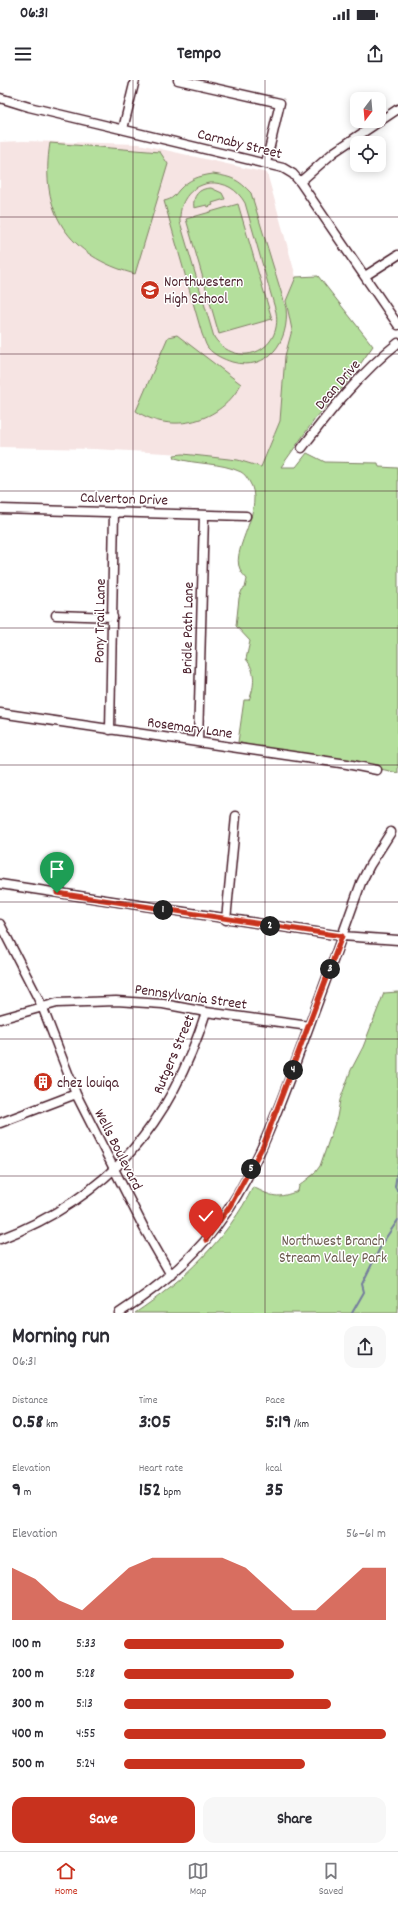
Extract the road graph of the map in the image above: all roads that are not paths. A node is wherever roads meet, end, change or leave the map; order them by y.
1 (135, 80) edge
2 (178, 80) edge
3 (0, 98) edge
4 (398, 108) edge
5 (123, 129) junction
6 (266, 163) junction
7 (300, 182) junction
8 (398, 254) edge
9 (365, 276) junction
10 (398, 325) edge
11 (398, 343) edge
12 (302, 448) dead end
13 (0, 509) edge
14 (114, 512) junction
15 (204, 515) junction
16 (246, 516) dead end
17 (56, 615) dead end
18 (113, 617) junction
19 (0, 713) edge
20 (110, 730) junction
21 (198, 742) junction
22 (377, 770) dead end
23 (236, 816) dead end
24 (390, 832) dead end
25 (0, 884) edge
26 (226, 920) junction
27 (0, 924) edge
28 (342, 936) junction
29 (398, 940) edge
30 (42, 1006) junction
31 (206, 1012) junction
32 (0, 1019) edge
33 (309, 1026) junction
34 (76, 1094) junction
35 (0, 1123) edge
36 (114, 1170) junction
37 (0, 1238) edge
38 (171, 1275) junction
39 (119, 1313) edge

1 - 5 street
2 - 6 street
3 - 5 street, Carnaby Street
4 - 7 street
5 - 6 street, Carnaby Street
6 - 7 street, Carnaby Street
7 - 9 street, Carnaby Street
8 - 9 street
9 - 10 street, Carnaby Street
11 - 12 street, Dean Drive
13 - 14 street, Calverton Drive
14 - 15 street, Calverton Drive
14 - 18 street, Pony Trail Lane
15 - 16 street, Calverton Drive
15 - 21 street, Bridle Path Lane
17 - 18 street
18 - 20 street, Pony Trail Lane
19 - 20 street, Rosemary Lane
20 - 21 street, Rosemary Lane
21 - 22 street, Rosemary Lane
23 - 26 street
24 - 28 street
25 - 26 street
26 - 28 street
27 - 30 street, Wells Boulevard
28 - 29 street
28 - 33 street
30 - 31 street, Pennsylvania Street
30 - 32 street, Pennsylvania Street
30 - 34 street, Wells Boulevard
31 - 33 street, Pennsylvania Street
31 - 36 street, Rutgers Street
33 - 38 street
34 - 35 street
34 - 36 street, Wells Boulevard
36 - 37 street, Rutgers Street
36 - 38 street, Wells Boulevard
38 - 39 street

